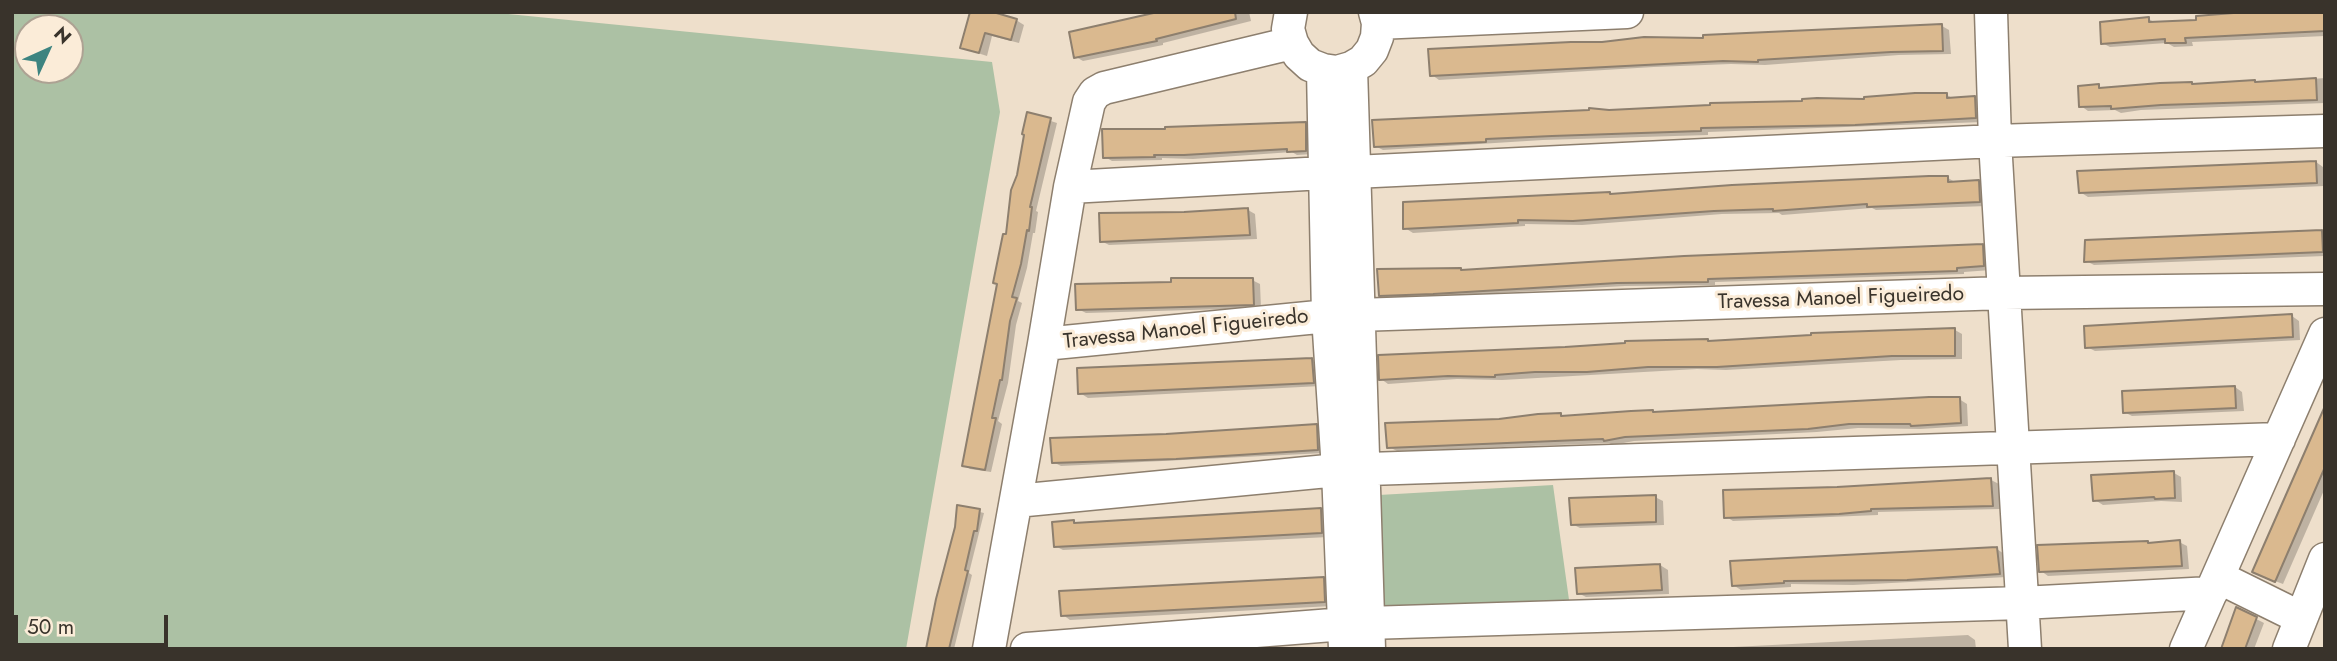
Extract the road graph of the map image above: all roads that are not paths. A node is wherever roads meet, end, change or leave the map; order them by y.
1 (1627, 12) edge
2 (1991, 12) edge
3 (1377, 18) edge
4 (1291, 28) edge
5 (1337, 69) junction
6 (2325, 131) edge
7 (1995, 141) junction
8 (1339, 173) junction
9 (1070, 187) junction
10 (2325, 289) edge
11 (2004, 293) junction
12 (1343, 316) junction
13 (2325, 334) edge
14 (1044, 344) junction
15 (2278, 439) junction
16 (2013, 449) junction
17 (1350, 470) junction
18 (1016, 501) junction
19 (2325, 559) edge
20 (2215, 585) junction
21 (2022, 603) junction
22 (1356, 636) edge
23 (2294, 641) edge
24 (989, 649) edge
25 (1027, 649) edge
26 (2025, 649) edge
27 (2186, 649) edge

1 - 3 street
2 - 7 street
3 - 5 street
4 - 5 street
4 - 9 street
5 - 8 street
6 - 7 street
7 - 8 street
7 - 11 street
8 - 9 street
8 - 12 street
9 - 14 street
10 - 11 street, Travessa Manoel Figueiredo
11 - 12 street, Travessa Manoel Figueiredo
11 - 16 street
12 - 14 street, Travessa Manoel Figueiredo
12 - 17 street
13 - 15 street
14 - 18 street
15 - 16 street
15 - 20 street
16 - 17 street
16 - 21 street
17 - 18 street
17 - 22 street
18 - 24 street
19 - 23 street
20 - 21 street
20 - 23 street
20 - 27 street
21 - 22 street
21 - 26 street
22 - 25 street

